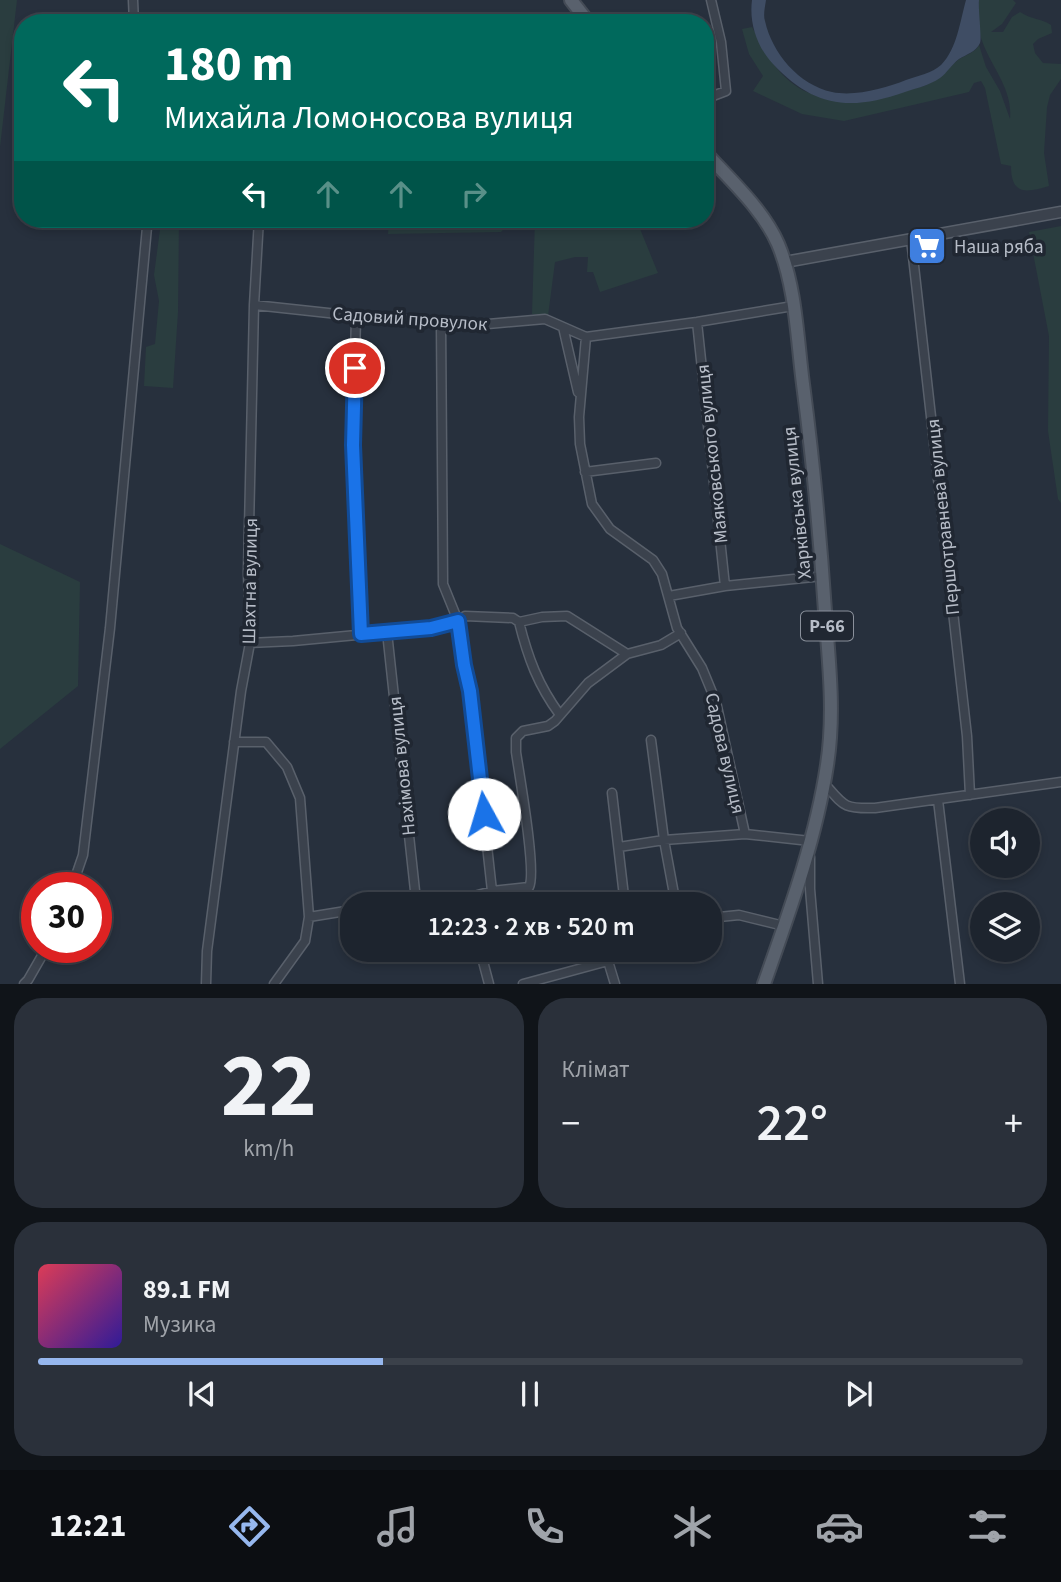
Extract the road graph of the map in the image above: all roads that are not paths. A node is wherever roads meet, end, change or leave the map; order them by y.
1 (571, 0) edge
2 (582, 14) edge
3 (714, 14) edge
4 (714, 96) edge
5 (714, 163) edge
6 (1061, 212) edge
7 (147, 228) edge
8 (258, 228) edge
9 (911, 239) junction
10 (785, 262) junction
11 (254, 305) junction
12 (793, 306) junction
13 (356, 316) junction
14 (697, 322) junction
15 (441, 323) junction
16 (563, 327) junction
17 (586, 337) junction
18 (580, 399) junction
19 (656, 463) dead end
20 (585, 472) junction
21 (823, 576) junction
22 (725, 586) junction
23 (669, 596) junction
24 (516, 620) junction
25 (458, 621) junction
26 (387, 632) junction
27 (681, 633) junction
28 (361, 634) junction
29 (250, 643) junction
30 (627, 654) junction
31 (559, 715) junction
32 (651, 740) dead end
33 (234, 742) junction
34 (1061, 782) edge
35 (824, 783) junction
36 (612, 793) dead end
37 (970, 796) junction
38 (938, 800) junction
39 (745, 834) junction
40 (664, 840) junction
41 (810, 841) junction
42 (619, 847) junction
43 (77, 872) edge
44 (492, 891) joint
45 (415, 892) edge
46 (624, 892) edge
47 (674, 892) edge
48 (340, 912) edge
49 (309, 917) junction
50 (722, 917) edge
51 (784, 926) junction
52 (483, 962) edge
53 (604, 962) edge
54 (608, 962) edge
55 (38, 963) edge
56 (24, 984) edge
57 (206, 984) edge
58 (274, 984) edge
59 (489, 984) edge
60 (523, 984) edge
61 (615, 984) edge
62 (764, 984) edge
63 (818, 984) edge
64 (960, 984) edge

1 - 2 main road
3 - 4 street
5 - 10 main road, Р-66
6 - 9 street
7 - 43 street
8 - 11 street, Шахтна вулиця
9 - 10 street
9 - 37 street, Першотравнева вулиця
10 - 12 main road, Харківська вулиця / Р-66
11 - 13 street, Садовий провулок
11 - 29 street, Шахтна вулиця
12 - 14 street
12 - 21 main road, Харківська вулиця / Р-66
13 - 15 street, Садовий провулок
13 - 28 street
14 - 17 street
14 - 22 street, Маяковського вулиця
15 - 16 street, Садовий провулок
15 - 25 street
16 - 17 street, Садовий провулок
16 - 18 street
17 - 18 street, Садова вулиця
18 - 20 street, Садова вулиця
19 - 20 street
20 - 23 street, Садова вулиця
21 - 22 street
21 - 35 main road, Харківська вулиця / Р-66
22 - 23 street
23 - 27 street, Садова вулиця
24 - 25 street
24 - 30 street
24 - 31 street
25 - 26 street
25 - 44 street
26 - 28 street
26 - 45 street, Нахімова вулиця
27 - 30 street
27 - 39 street, Садова вулиця
28 - 29 street
29 - 33 street, Шахтна вулиця
30 - 31 street
31 - 44 street
32 - 40 street
33 - 49 street
33 - 57 street, Шахтна вулиця
34 - 37 street
35 - 38 street
35 - 41 main road, Харківська вулиця / Р-66
36 - 42 street
37 - 38 street
38 - 64 street
39 - 40 street
39 - 41 street
40 - 42 street
40 - 47 street
41 - 51 main road, Харківська вулиця / Р-66
41 - 63 street
42 - 46 street
48 - 49 street
49 - 58 street
50 - 51 street
51 - 62 main road, Харківська вулиця / Р-66
52 - 59 street
53 - 60 street
54 - 61 street
55 - 56 street

